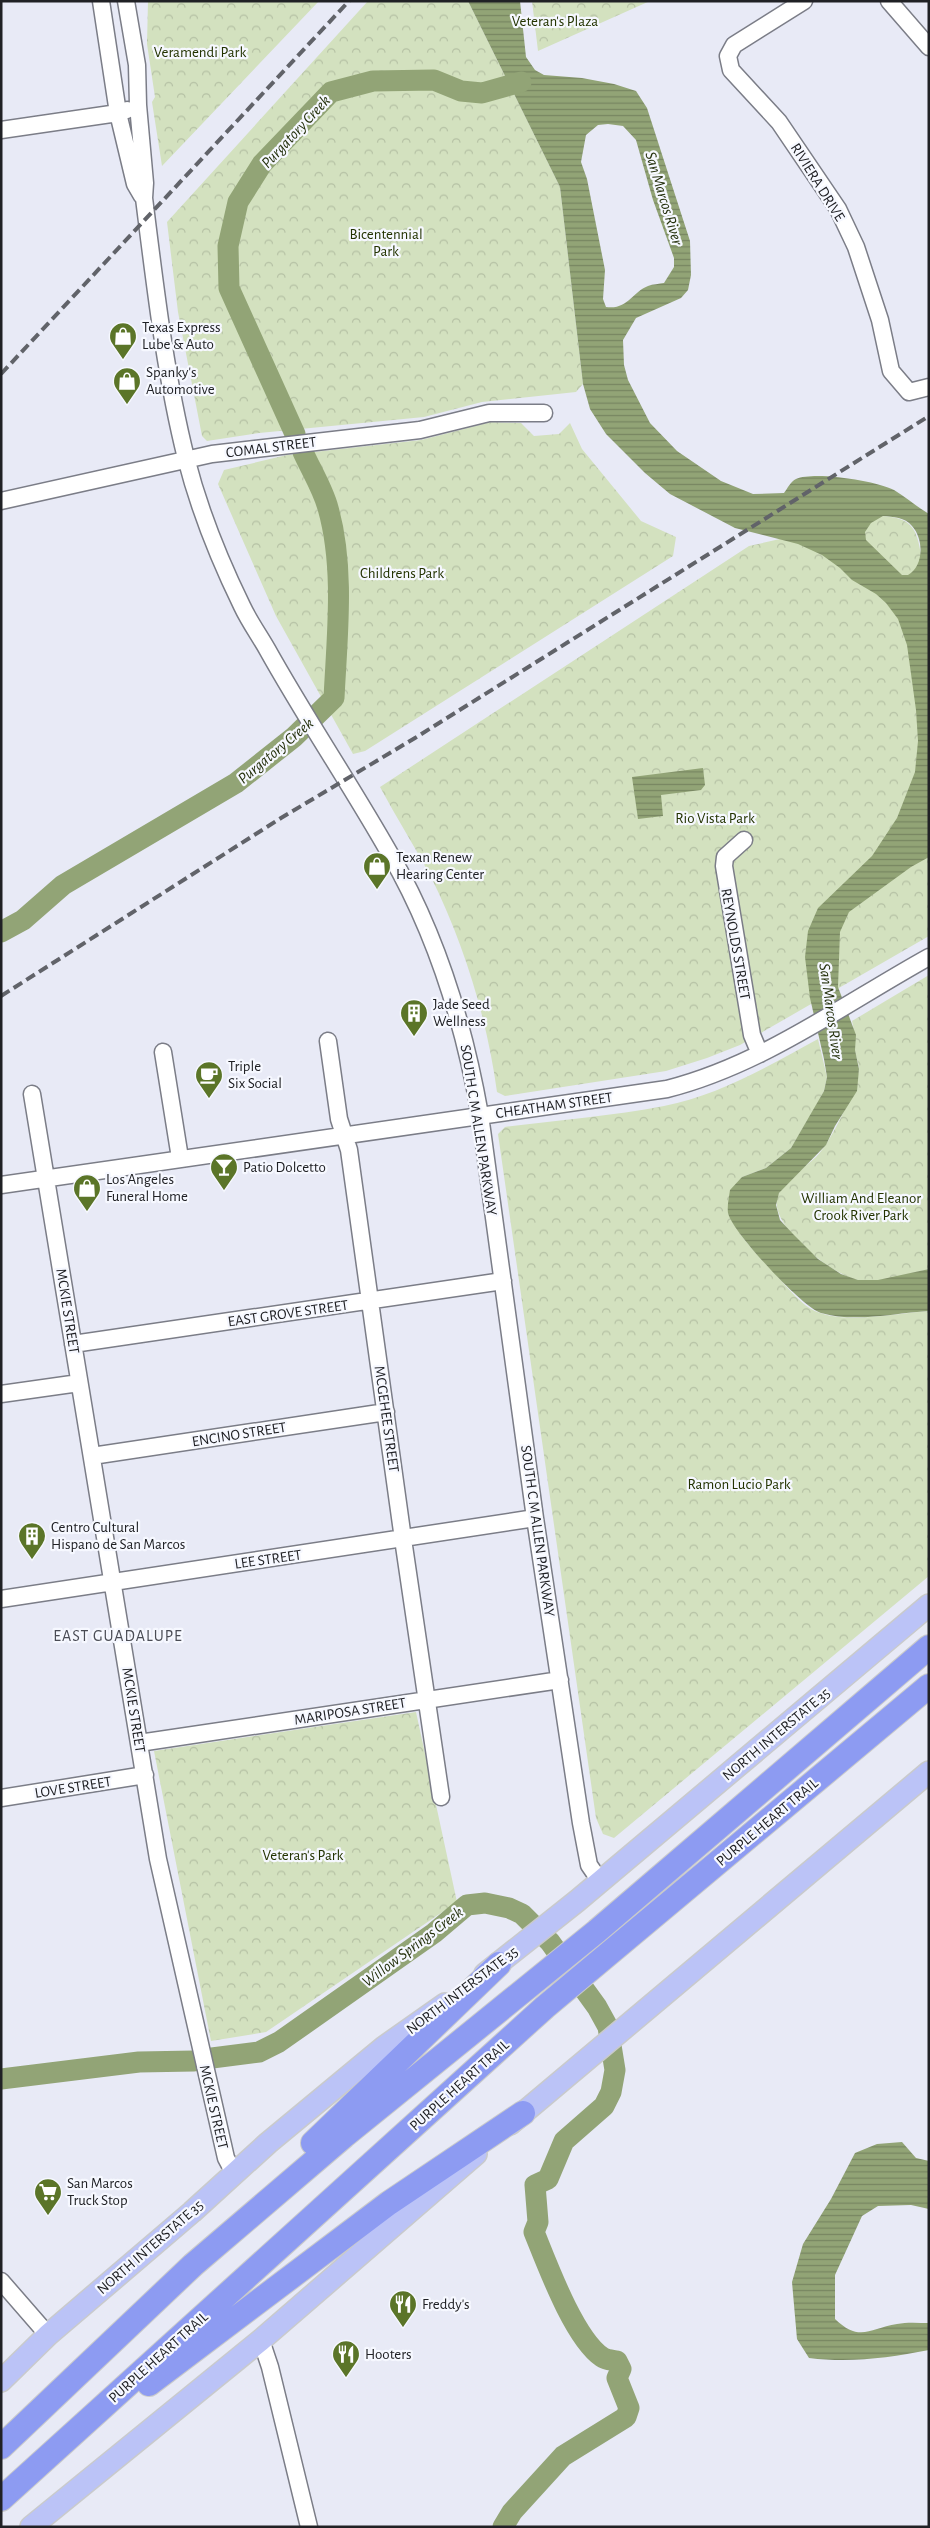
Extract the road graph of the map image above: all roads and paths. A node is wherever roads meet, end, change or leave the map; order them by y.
1 (100, 1) edge
2 (126, 1) edge
3 (804, 1) edge
4 (889, 1) edge
5 (929, 47) edge
6 (138, 106) junction
7 (118, 113) junction
8 (1, 130) edge
9 (144, 198) junction
10 (929, 387) edge
11 (544, 413) dead end
12 (186, 459) junction
13 (1, 501) edge
14 (744, 840) dead end
15 (929, 957) edge
16 (328, 1041) dead end
17 (163, 1052) dead end
18 (760, 1054) junction
19 (32, 1094) dead end
20 (480, 1116) junction
21 (345, 1135) junction
22 (180, 1158) junction
23 (46, 1178) junction
24 (1, 1185) edge
25 (503, 1282) junction
26 (370, 1301) junction
27 (73, 1344) junction
28 (79, 1383) junction
29 (1, 1394) edge
30 (386, 1412) junction
31 (92, 1456) junction
32 (536, 1518) junction
33 (403, 1539) junction
34 (113, 1582) junction
35 (1, 1599) edge
36 (929, 1605) edge
37 (929, 1647) edge
38 (560, 1680) junction
39 (929, 1686) edge
40 (427, 1699) junction
41 (139, 1743) junction
42 (929, 1772) edge
43 (145, 1775) junction
44 (441, 1797) dead end
45 (1, 1798) edge
46 (600, 1881) junction
47 (500, 1962) junction
48 (530, 2107) junction
49 (234, 2173) junction
50 (206, 2254) junction
51 (1, 2281) edge
52 (48, 2335) junction
53 (261, 2340) junction
54 (1, 2381) edge
55 (1, 2447) edge
56 (24, 2478) junction
57 (1, 2499) edge
58 (32, 2527) edge
59 (309, 2527) edge

1 - 7 street, SOUTH C M ALLEN PARKWAY
2 - 6 street, SOUTH C M ALLEN PARKWAY
3 - 10 street, RIVIERA DRIVE
4 - 5 street
6 - 7 street
6 - 9 street, SOUTH C M ALLEN PARKWAY
7 - 8 street
7 - 9 street, SOUTH C M ALLEN PARKWAY
9 - 12 street, SOUTH C M ALLEN PARKWAY
11 - 12 street, COMAL STREET
12 - 13 street, COMAL STREET
12 - 20 street, SOUTH C M ALLEN PARKWAY
14 - 18 street, REYNOLDS STREET
15 - 18 street, CHEATHAM STREET
16 - 21 street, MCGEHEE STREET
17 - 22 street
18 - 20 street, CHEATHAM STREET
19 - 23 street, MCKIE STREET
20 - 21 street, CHEATHAM STREET
20 - 25 street, SOUTH C M ALLEN PARKWAY
21 - 22 street, CHEATHAM STREET
21 - 26 street, MCGEHEE STREET
22 - 23 street, CHEATHAM STREET
23 - 24 street, CHEATHAM STREET
23 - 27 street, MCKIE STREET
25 - 26 street, EAST GROVE STREET
25 - 32 street, SOUTH C M ALLEN PARKWAY
26 - 27 street, EAST GROVE STREET
26 - 30 street, MCGEHEE STREET
27 - 28 street, MCKIE STREET
28 - 29 street
28 - 31 street, MCKIE STREET
30 - 31 street, ENCINO STREET
30 - 33 street, MCGEHEE STREET
31 - 34 street, MCKIE STREET
32 - 33 street, LEE STREET
32 - 38 street, SOUTH C M ALLEN PARKWAY
33 - 34 street, LEE STREET
33 - 40 street, MCGEHEE STREET
34 - 35 street, LEE STREET
34 - 41 street, MCKIE STREET
36 - 46 main road, NORTH INTERSTATE 35
37 - 50 highway, PURPLE HEART TRAIL
38 - 40 street, MARIPOSA STREET
38 - 46 street, SOUTH C M ALLEN PARKWAY
39 - 56 highway, PURPLE HEART TRAIL
40 - 41 street, MARIPOSA STREET
40 - 44 street, MCGEHEE STREET
41 - 43 street, MCKIE STREET
42 - 48 main road
43 - 45 street, LOVE STREET
43 - 49 street, MCKIE STREET
46 - 47 main road, NORTH INTERSTATE 35
47 - 49 main road, NORTH INTERSTATE 35
47 - 50 highway
48 - 53 main road
48 - 56 highway
49 - 52 main road, NORTH INTERSTATE 35
50 - 55 highway, PURPLE HEART TRAIL
51 - 52 street
52 - 54 main road, NORTH INTERSTATE 35
53 - 58 main road
53 - 59 street
56 - 57 highway, PURPLE HEART TRAIL

